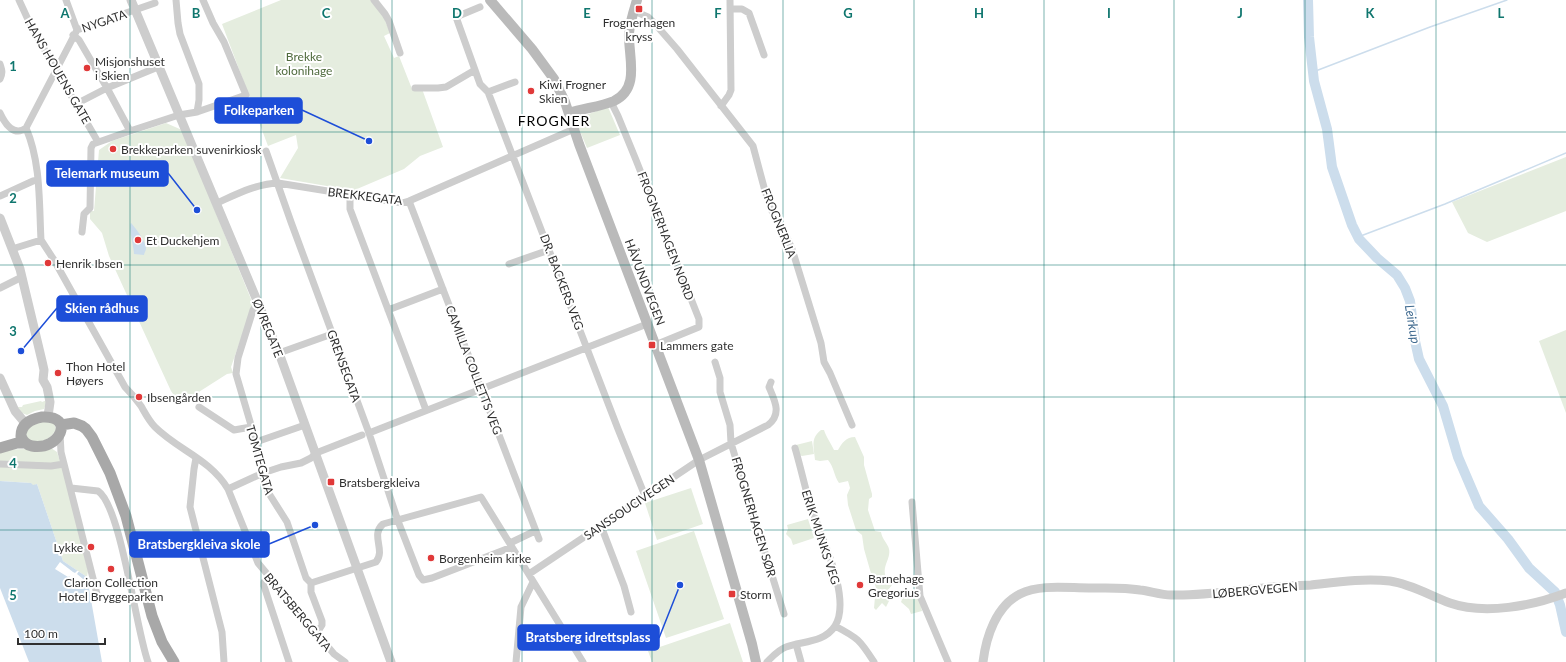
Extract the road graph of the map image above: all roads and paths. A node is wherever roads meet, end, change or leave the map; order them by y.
1 (19, 0) edge
2 (66, 0) edge
3 (131, 0) edge
4 (176, 0) edge
5 (203, 0) edge
6 (374, 0) edge
7 (490, 0) edge
8 (730, 0) edge
9 (155, 3) dead end
10 (635, 3) edge
11 (480, 7) dead end
12 (730, 9) junction
13 (134, 10) junction
14 (75, 33) junction
15 (400, 53) dead end
16 (764, 55) dead end
17 (0, 64) edge
18 (158, 67) junction
19 (56, 70) junction
20 (475, 70) junction
21 (0, 79) edge
22 (515, 82) dead end
23 (107, 88) junction
24 (415, 88) dead end
25 (488, 92) junction
26 (611, 102) junction
27 (76, 104) junction
28 (721, 106) junction
29 (197, 112) junction
30 (0, 113) edge
31 (569, 113) junction
32 (179, 116) junction
33 (26, 128) junction
34 (574, 129) junction
35 (130, 131) junction
36 (98, 142) junction
37 (266, 151) dead end
38 (513, 156) junction
39 (33, 181) dead end
40 (278, 183) junction
41 (350, 195) junction
42 (0, 196) edge
43 (408, 201) junction
44 (217, 202) junction
45 (0, 218) edge
46 (82, 232) dead end
47 (41, 240) junction
48 (12, 249) junction
49 (549, 250) junction
50 (509, 264) dead end
51 (22, 277) junction
52 (0, 288) edge
53 (443, 288) junction
54 (258, 303) junction
55 (388, 310) junction
56 (647, 324) junction
57 (332, 334) junction
58 (655, 345) junction
59 (587, 348) junction
60 (279, 353) junction
61 (715, 362) dead end
62 (0, 378) edge
63 (771, 382) dead end
64 (481, 389) junction
65 (199, 407) dead end
66 (426, 410) junction
67 (48, 416) junction
68 (305, 425) junction
69 (852, 425) dead end
70 (24, 427) junction
71 (251, 428) junction
72 (61, 429) junction
73 (365, 434) junction
74 (0, 441) edge
75 (256, 442) junction
76 (25, 443) junction
77 (731, 443) junction
78 (49, 444) junction
79 (0, 448) edge
80 (795, 448) dead end
81 (61, 452) junction
82 (316, 453) junction
83 (196, 458) junction
84 (699, 460) junction
85 (0, 464) edge
86 (64, 464) junction
87 (262, 473) junction
88 (71, 488) junction
89 (228, 489) junction
90 (645, 496) junction
91 (912, 502) dead end
92 (398, 520) junction
93 (601, 526) junction
94 (535, 531) junction
95 (539, 539) dead end
96 (511, 545) junction
97 (357, 568) junction
98 (529, 574) junction
99 (269, 577) junction
100 (534, 582) junction
101 (311, 584) junction
102 (1561, 595) edge
103 (98, 598) dead end
104 (631, 612) dead end
105 (784, 614) dead end
106 (835, 626) junction
107 (316, 633) junction
108 (796, 644) junction
109 (148, 662) edge
110 (174, 662) edge
111 (224, 662) edge
112 (289, 662) edge
113 (342, 662) edge
114 (391, 662) edge
115 (516, 662) edge
116 (583, 662) edge
117 (756, 662) edge
118 (767, 662) edge
119 (801, 662) edge
120 (874, 662) edge
121 (948, 662) edge
122 (983, 662) edge

1 - 19 street, HANS HOUENS GATE
2 - 14 street
3 - 13 street, ØVREGATE
4 - 29 street
5 - 29 street
6 - 15 street
7 - 31 main road, HÅVUNDVEGEN
8 - 12 street
9 - 13 street, NYGATA
10 - 26 main road
10 - 28 street, FROGNERLIA
11 - 20 street, DR. BACKERS VEG
12 - 16 street
12 - 28 street
13 - 14 street, NYGATA
13 - 18 street, ØVREGATE
14 - 19 street
14 - 23 street
17 - 21 street
18 - 23 street
18 - 32 street, ØVREGATE
19 - 27 street, HANS HOUENS GATE
19 - 33 street
20 - 24 street
20 - 25 street, DR. BACKERS VEG
22 - 25 street
23 - 27 street
23 - 35 street
25 - 38 street, DR. BACKERS VEG
26 - 31 main road
26 - 58 street, FROGNERHAGEN NORD
27 - 36 street, HANS HOUENS GATE
28 - 69 street, FROGNERLIA
29 - 32 street
30 - 33 street
31 - 34 main road, HÅVUNDVEGEN
32 - 35 street
32 - 44 street, ØVREGATE
33 - 47 street
34 - 38 street, BREKKEGATA
34 - 56 main road, HÅVUNDVEGEN
35 - 36 street
36 - 46 street
37 - 40 street, GRENSEGATA
38 - 43 street, BREKKEGATA
38 - 49 street, DR. BACKERS VEG
39 - 42 street
40 - 41 street, BREKKEGATA
40 - 44 street, BREKKEGATA
40 - 57 street, GRENSEGATA
41 - 43 street, BREKKEGATA
41 - 55 street
43 - 53 street, CAMILLA COLLETTS VEG
44 - 54 street, ØVREGATE
45 - 48 street
47 - 48 street
47 - 83 street, BRATSBERGGATA
48 - 51 street
49 - 50 street
49 - 59 street, DR. BACKERS VEG
51 - 52 street
51 - 67 street
53 - 55 street
53 - 64 street, CAMILLA COLLETTS VEG
54 - 60 street, ØVREGATE
54 - 71 street, TOMTEGATA
55 - 66 street
56 - 58 main road, HÅVUNDVEGEN
56 - 59 street
57 - 60 street
57 - 73 street, GRENSEGATA
58 - 84 main road, HÅVUNDVEGEN
59 - 64 street
59 - 90 street, DR. BACKERS VEG
60 - 68 street, ØVREGATE
61 - 77 street
62 - 70 street
63 - 77 street, SANSSOUCIVEGEN
64 - 66 street
64 - 94 street, CAMILLA COLLETTS VEG
65 - 71 street
66 - 73 street
67 - 70 main road
67 - 72 main road
68 - 75 street
68 - 82 street, ØVREGATE
70 - 74 main road
70 - 76 main road
71 - 75 street, TOMTEGATA
72 - 78 main road
72 - 81 street
72 - 110 main road
73 - 82 street
73 - 92 street, GRENSEGATA
75 - 87 street, TOMTEGATA
76 - 78 main road
76 - 79 main road
77 - 84 street, SANSSOUCIVEGEN
77 - 105 street, FROGNERHAGEN SØR
78 - 81 street
80 - 106 street, ERIK MUNKS VEG
81 - 86 street
82 - 87 street
82 - 97 street, ØVREGATE
83 - 89 street, BRATSBERGGATA
83 - 111 street
84 - 90 street, SANSSOUCIVEGEN
84 - 117 main road, HÅVUNDVEGEN
85 - 86 street
86 - 88 street
87 - 89 street
87 - 101 street, TOMTEGATA
88 - 103 street
88 - 109 street
89 - 99 street, BRATSBERGGATA
90 - 93 street, SANSSOUCIVEGEN
91 - 121 street
92 - 96 street
92 - 96 street, GRENSEGATA
92 - 97 street
93 - 98 street, SANSSOUCIVEGEN
93 - 104 street
94 - 95 street, CAMILLA COLLETTS VEG
94 - 96 street
96 - 98 street
97 - 101 street
97 - 114 street, ØVREGATE
98 - 100 street
99 - 107 street, BRATSBERGGATA
99 - 112 street
100 - 115 street
100 - 116 street
101 - 107 street, TOMTEGATA
102 - 122 street, LØBERGVEGEN
106 - 108 street
106 - 120 street
107 - 113 street, BRATSBERGGATA
108 - 118 street
108 - 119 street

